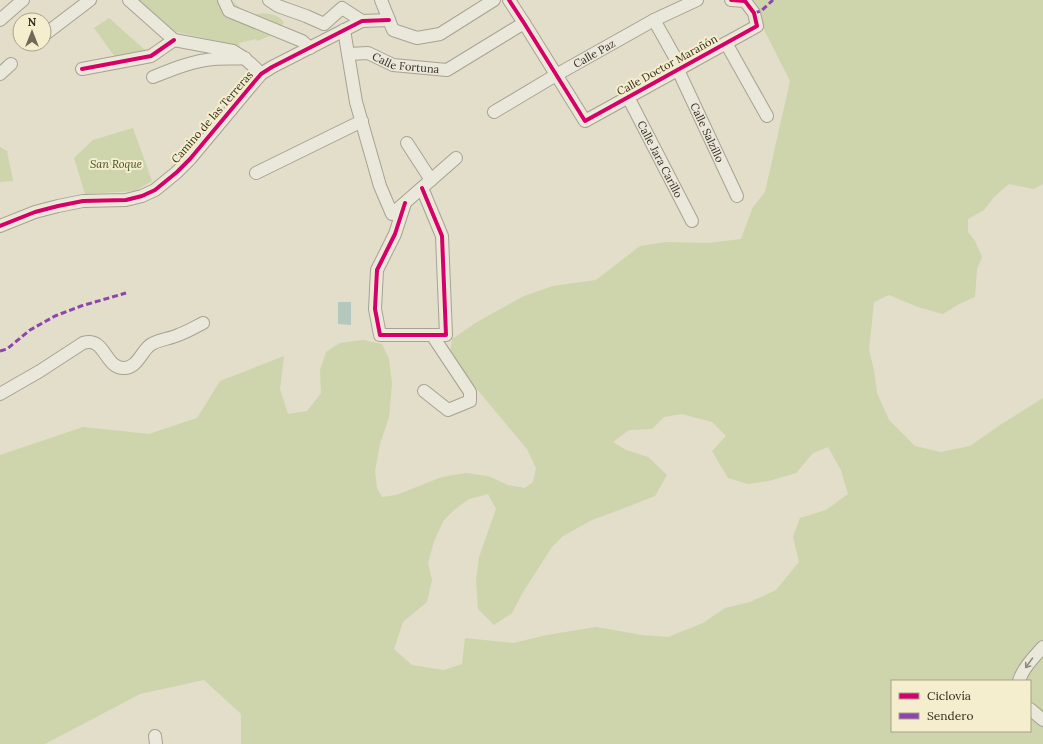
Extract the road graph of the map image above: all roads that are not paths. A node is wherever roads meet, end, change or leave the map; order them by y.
1 (23, 0) edge
2 (90, 0) edge
3 (129, 0) edge
4 (224, 0) edge
5 (269, 0) edge
6 (381, 0) edge
7 (494, 0) edge
8 (508, 0) edge
9 (697, 0) edge
10 (731, 0) edge
11 (0, 20) edge
12 (389, 20) junction
13 (654, 20) junction
14 (362, 21) junction
15 (524, 23) junction
16 (52, 29) edge
17 (344, 30) junction
18 (174, 40) junction
19 (726, 43) junction
20 (310, 48) junction
21 (348, 54) junction
22 (245, 58) junction
23 (11, 64) dead end
24 (82, 69) dead end
25 (679, 69) junction
26 (0, 74) edge
27 (261, 74) junction
28 (556, 74) junction
29 (153, 77) dead end
30 (628, 97) junction
31 (494, 112) dead end
32 (767, 116) dead end
33 (362, 121) junction
34 (407, 143) dead end
35 (456, 158) dead end
36 (256, 173) dead end
37 (431, 180) junction
38 (422, 188) junction
39 (737, 196) dead end
40 (405, 203) junction
41 (692, 221) dead end
42 (0, 226) edge
43 (204, 323) dead end
44 (432, 335) junction
45 (424, 391) dead end
46 (0, 394) edge
47 (1043, 647) edge
48 (1019, 680) edge
49 (1031, 710) edge
50 (1043, 720) edge

1 - 11 street
2 - 16 street
3 - 18 street
4 - 20 street
5 - 14 street
6 - 12 street
7 - 12 street
8 - 15 street
9 - 13 street, Calle Paz
10 - 19 street, Calle Doctor Marañón
12 - 14 street, Camino de las Terreras
13 - 25 street, Calle Salzillo
13 - 28 street, Calle Paz
14 - 17 street, Camino de las Terreras
15 - 21 street, Calle Fortuna
15 - 28 street
17 - 20 street, Camino de las Terreras
17 - 21 street
18 - 22 street
18 - 24 street
19 - 25 street, Calle Doctor Marañón
19 - 32 street
20 - 27 street, Camino de las Terreras
21 - 33 street
22 - 27 street
22 - 29 street
23 - 26 street
25 - 30 street, Calle Doctor Marañón
25 - 39 street, Calle Salzillo
27 - 42 street, Camino de las Terreras
28 - 30 street, Calle Doctor Marañón
28 - 31 street, Calle Paz
30 - 41 street, Calle Jara Carillo
33 - 36 street
33 - 40 street
34 - 37 street
35 - 37 street
37 - 38 street
38 - 40 street
38 - 44 street
40 - 44 street
43 - 46 street
44 - 45 street
47 -> 48 street
49 - 50 street

